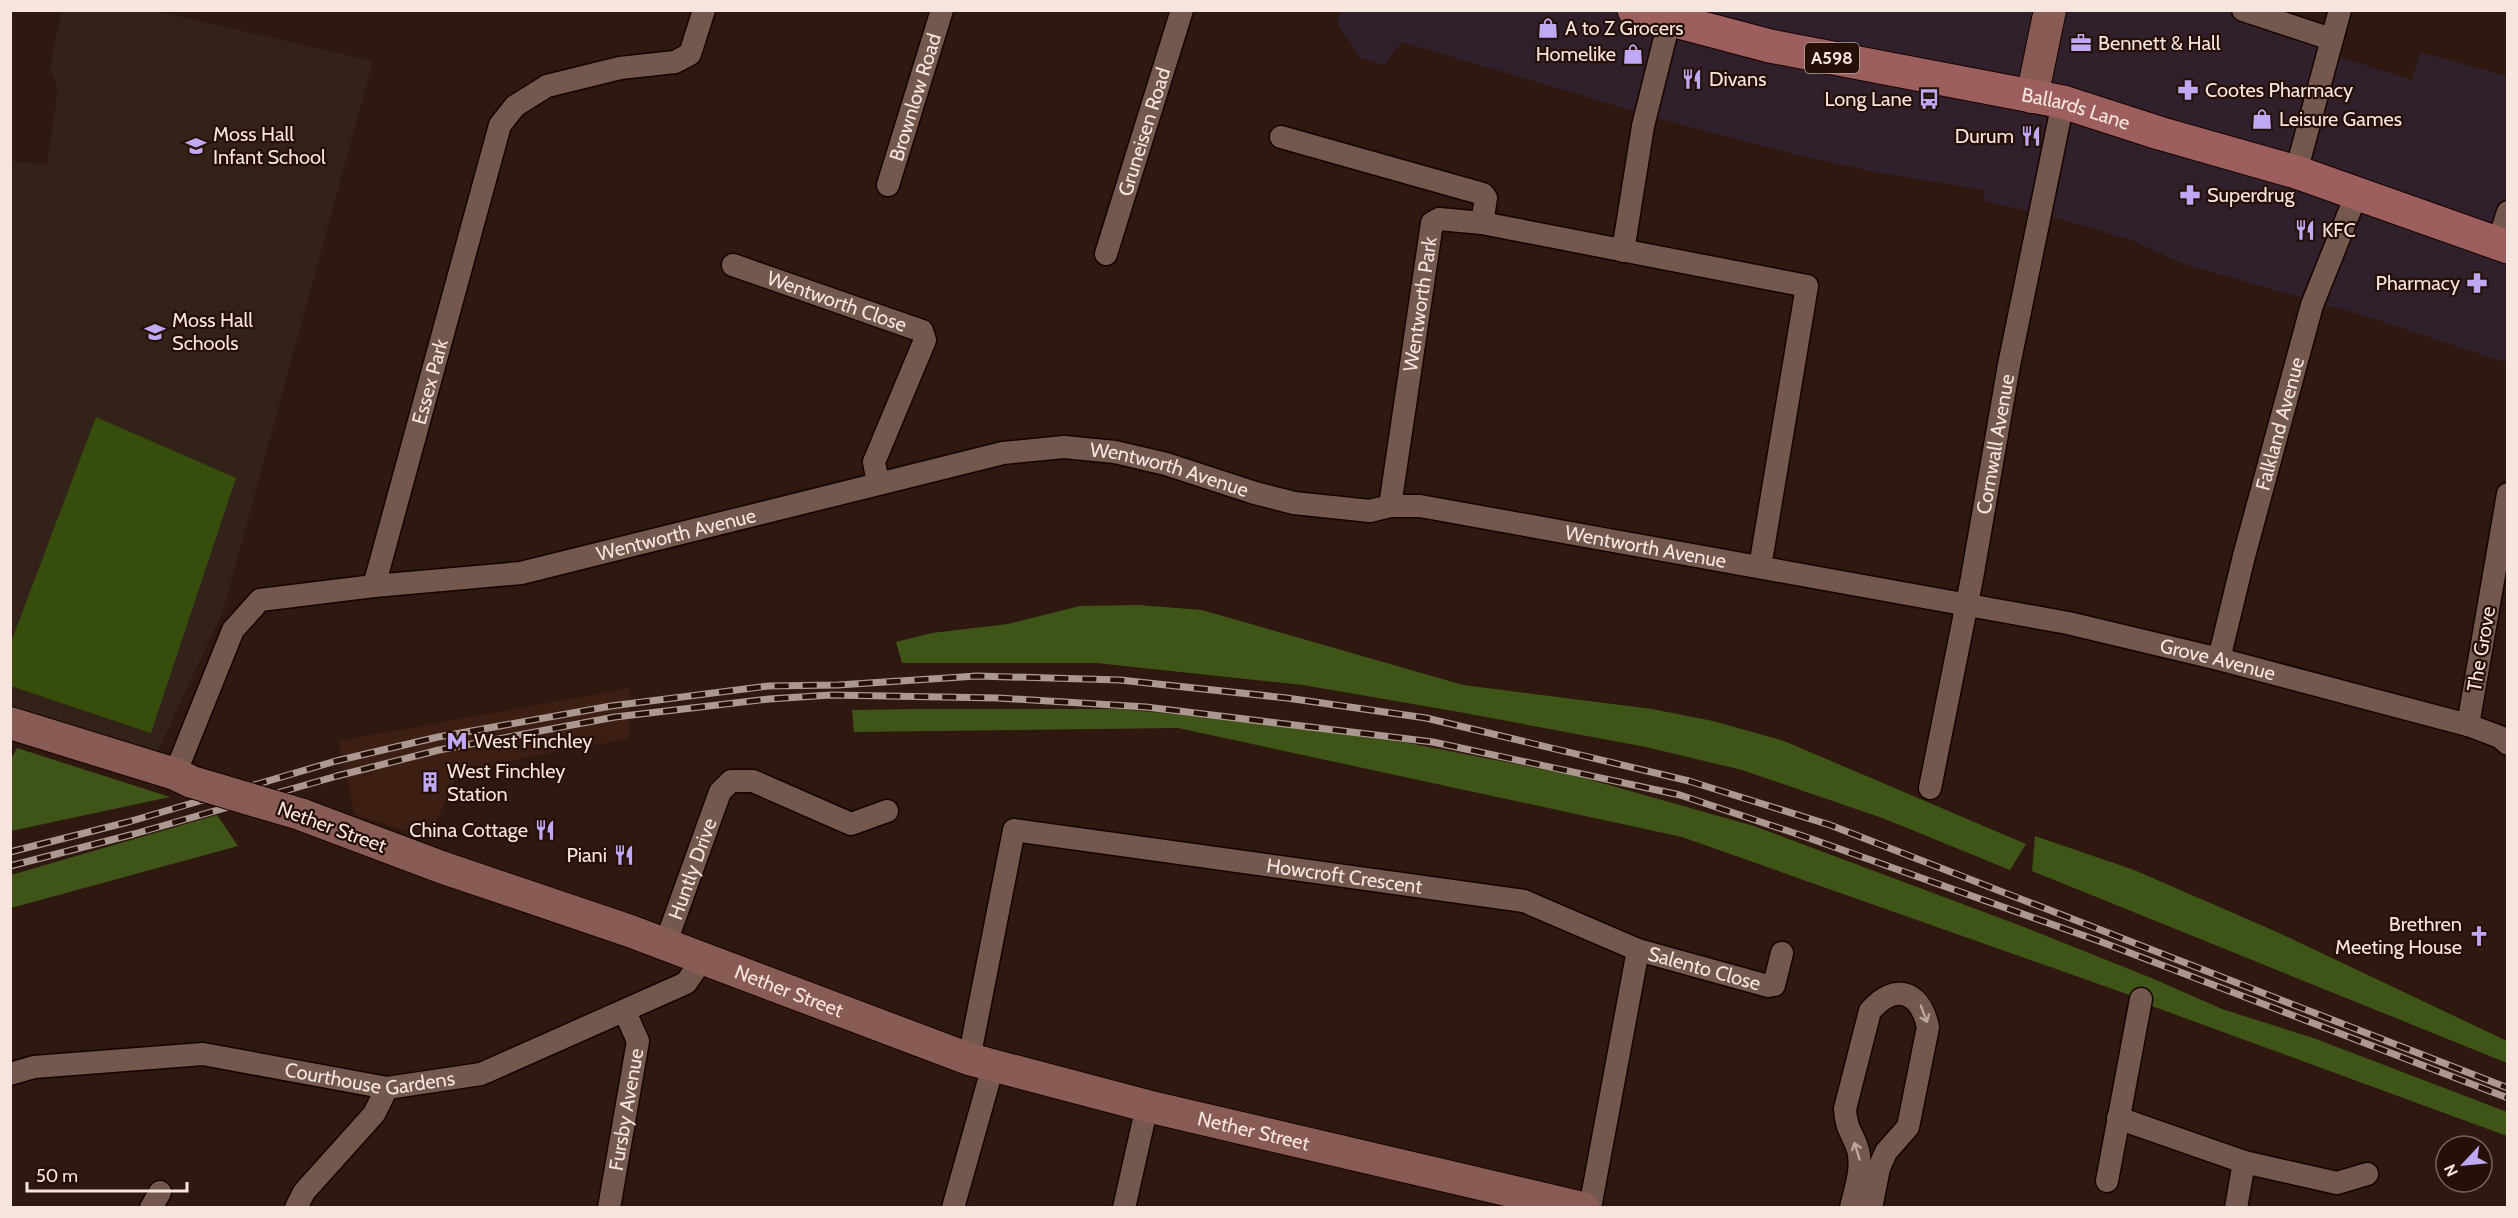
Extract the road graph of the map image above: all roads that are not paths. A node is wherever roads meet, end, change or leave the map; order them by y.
1 (704, 10) edge
2 (942, 10) edge
3 (1182, 10) edge
4 (1634, 10) edge
5 (2050, 10) edge
6 (2243, 10) edge
7 (2340, 10) edge
8 (1670, 22) junction
9 (2331, 39) junction
10 (2047, 99) junction
11 (1281, 137) dead end
12 (2296, 172) junction
13 (888, 185) dead end
14 (2357, 193) junction
15 (2508, 212) edge
16 (1482, 223) junction
17 (2503, 245) edge
18 (1623, 251) junction
19 (1106, 254) dead end
20 (733, 265) dead end
21 (878, 483) junction
22 (2508, 494) edge
23 (1390, 506) junction
24 (1760, 567) junction
25 (374, 586) junction
26 (1966, 605) junction
27 (2219, 659) junction
28 (10, 723) edge
29 (2468, 725) junction
30 (2508, 744) edge
31 (184, 778) junction
32 (1930, 788) dead end
33 (887, 811) dead end
34 (665, 945) junction
35 (1638, 950) junction
36 (1782, 953) dead end
37 (702, 960) junction
38 (2141, 999) dead end
39 (625, 1012) junction
40 (981, 1062) junction
41 (10, 1074) edge
42 (387, 1088) junction
43 (1147, 1106) junction
44 (2118, 1118) junction
45 (2244, 1162) junction
46 (2367, 1174) dead end
47 (2107, 1181) dead end
48 (296, 1208) edge
49 (609, 1208) edge
50 (953, 1208) edge
51 (1124, 1208) edge
52 (1583, 1208) edge
53 (1590, 1208) edge
54 (1851, 1208) edge
55 (1871, 1208) edge
56 (2236, 1208) edge

1 - 25 street, Essex Park
2 - 13 street, Brownlow Road
3 - 19 street, Gruneisen Road
4 - 8 main road, Ballards Lane / A598
5 - 10 street
6 - 9 street
7 - 9 street
8 - 10 main road, Ballards Lane / A598
8 - 18 street
9 - 12 street
10 - 12 main road, Ballards Lane / A598
10 - 26 street, Cornwall Avenue
11 - 16 street
12 - 14 main road, Ballards Lane / A598
14 - 17 main road, Ballards Lane / A598
14 - 27 street, Falkland Avenue
15 - 17 street
16 - 18 street, Wentworth Park
16 - 23 street, Wentworth Park
18 - 24 street, Wentworth Park
20 - 21 street, Wentworth Close
21 - 23 street, Wentworth Avenue
21 - 25 street, Wentworth Avenue
22 - 29 street, The Grove
23 - 24 street, Wentworth Avenue
24 - 26 street, Wentworth Avenue
25 - 31 street
26 - 27 street, Grove Avenue
26 - 32 street, Cornwall Avenue
27 - 29 street, Grove Avenue
28 - 31 street, Nether Street
29 - 30 street
31 - 34 street, Nether Street, bridge
33 - 34 street, Huntly Drive
34 - 37 street, Nether Street
35 - 36 street, Salento Close
35 - 40 street, Howcroft Crescent
35 - 53 street
37 - 39 street, Courthouse Gardens
37 - 40 street, Nether Street
38 - 44 street
39 - 42 street, Courthouse Gardens
39 - 49 street, Fursby Avenue
40 - 43 street, Nether Street
40 - 50 street
41 - 42 street, Courthouse Gardens
42 - 48 street
43 - 51 street
43 - 52 street, Nether Street
44 - 45 street
44 - 47 street
45 - 46 street
45 - 56 street
54 -> 55 street

